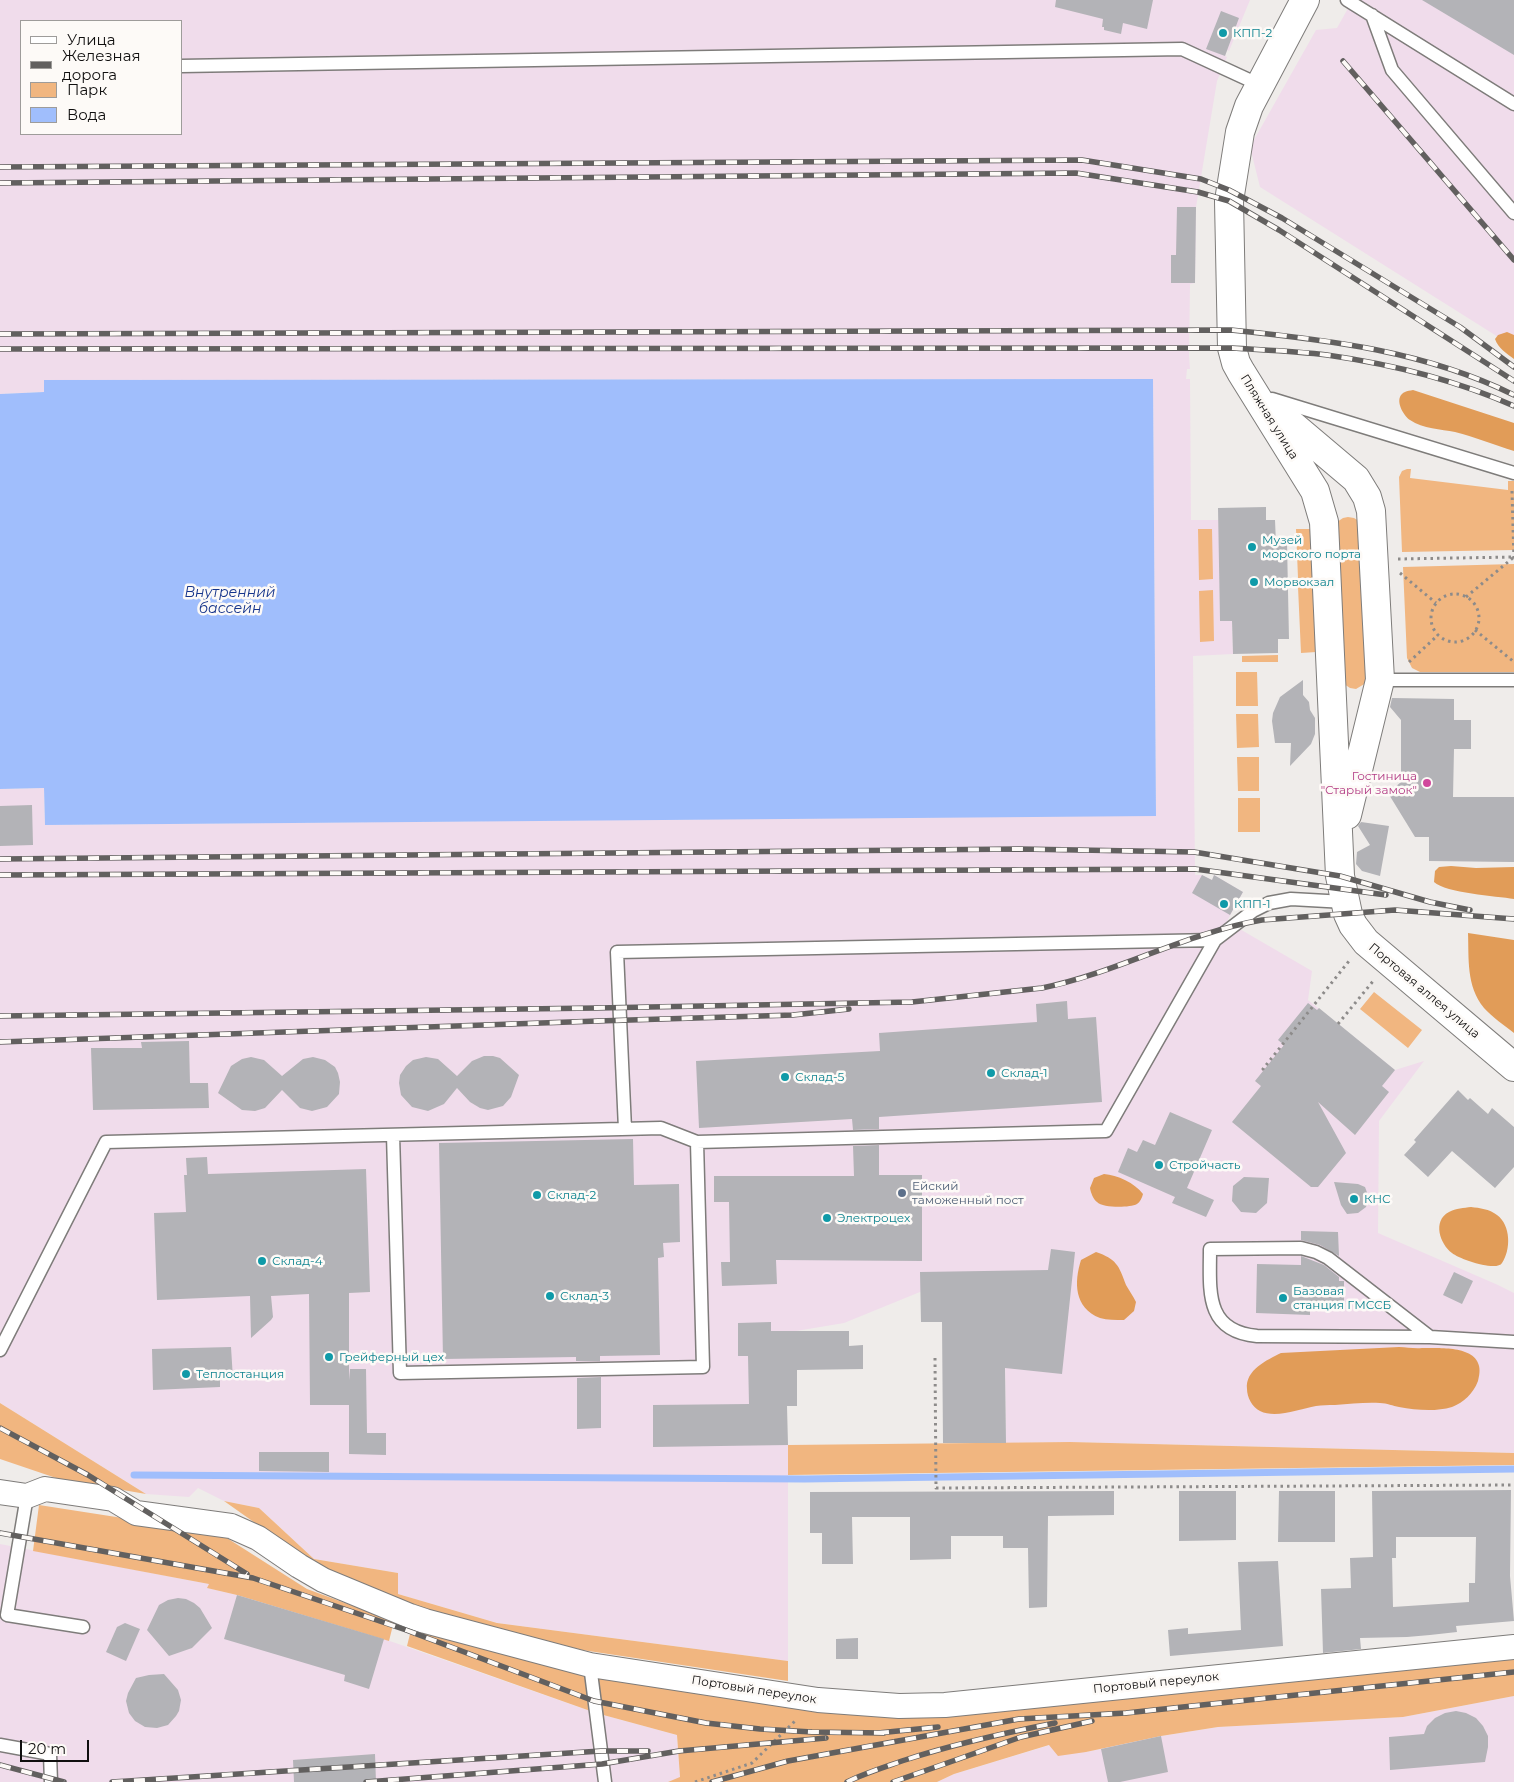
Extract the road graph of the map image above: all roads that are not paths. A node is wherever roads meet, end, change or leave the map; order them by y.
1 (1305, 0) edge
2 (1347, 0) edge
3 (1372, 15) junction
4 (182, 66) edge
5 (1260, 85) junction
6 (1514, 104) edge
7 (1514, 212) edge
8 (1253, 393) junction
9 (1513, 473) edge
10 (1391, 674) junction
11 (1514, 680) edge
12 (1339, 846) junction
13 (1345, 902) junction
14 (1215, 940) junction
15 (1514, 1067) edge
16 (625, 1129) junction
17 (393, 1135) junction
18 (697, 1142) junction
19 (1430, 1337) junction
20 (1514, 1342) edge
21 (0, 1350) edge
22 (0, 1492) edge
23 (27, 1496) junction
24 (83, 1627) dead end
25 (1514, 1647) edge
26 (590, 1665) junction
27 (0, 1745) edge
28 (51, 1782) edge
29 (605, 1782) edge

1 - 5 street, Пляжная улица
2 - 3 lane
3 - 6 lane
3 - 7 lane
4 - 5 lane
5 - 8 street, Пляжная улица
8 - 9 lane
8 - 10 street
8 - 12 street, Пляжная улица
10 - 11 lane
10 - 12 street
12 - 13 street, Портовая аллея улица
13 - 14 lane
13 - 15 street, Портовая аллея улица
14 - 16 lane
14 - 18 lane
16 - 17 lane
16 - 18 lane
17 - 18 lane
17 - 21 lane
19 - 19 lane
19 - 20 lane
22 - 23 street
23 - 24 lane
23 - 26 street, Портовый переулок
25 - 26 street, Портовый переулок
26 - 29 lane
27 - 28 lane

